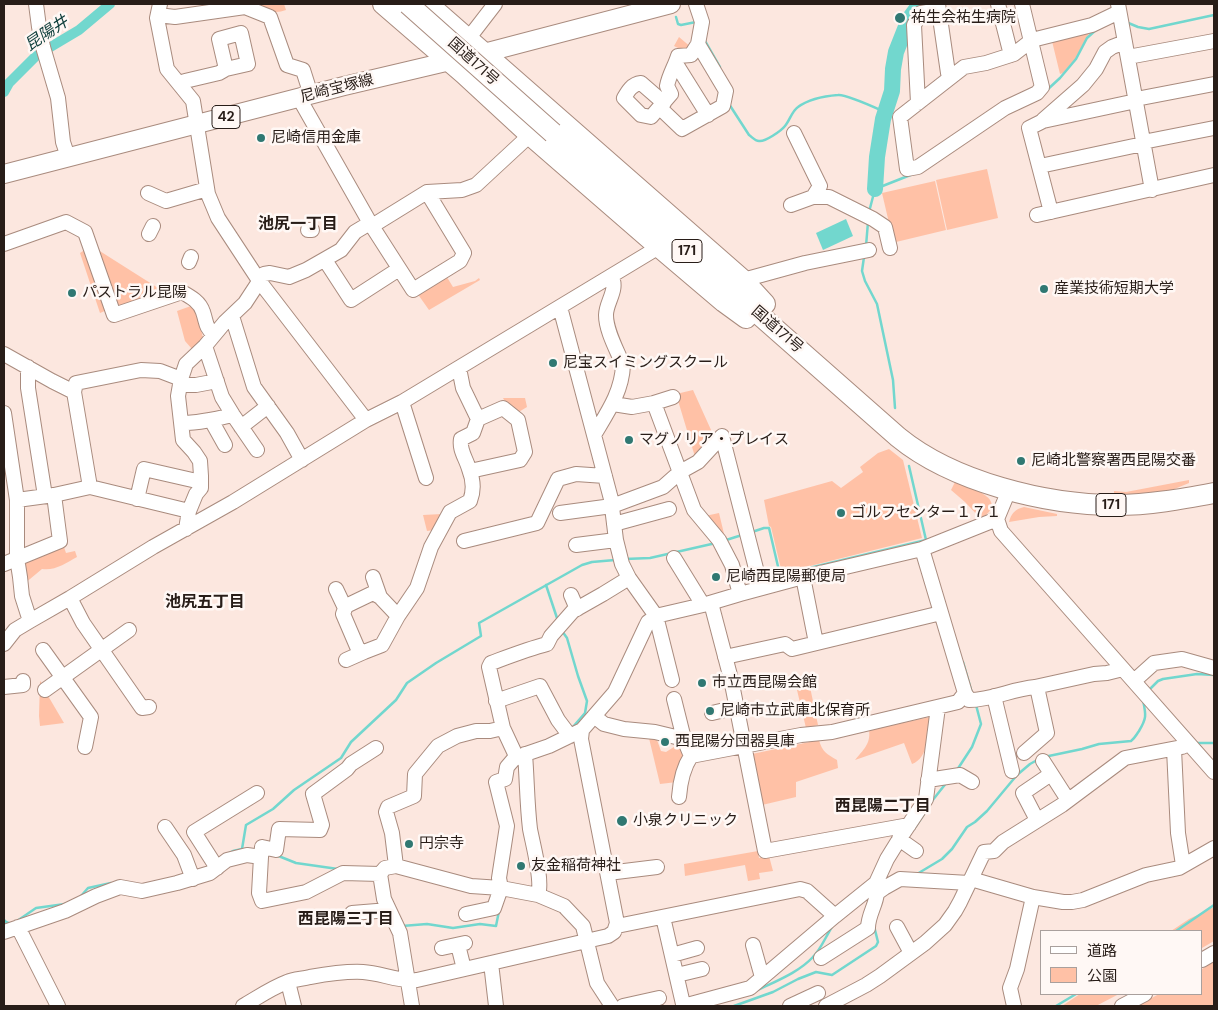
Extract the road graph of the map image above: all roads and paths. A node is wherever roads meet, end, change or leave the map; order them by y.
1 (36, 4) edge
2 (413, 4) edge
3 (495, 4) edge
4 (671, 4) edge
5 (696, 4) edge
6 (998, 4) edge
7 (1022, 4) edge
8 (938, 7) edge
9 (396, 8) edge
10 (436, 8) edge
11 (159, 9) edge
12 (1120, 14) edge
13 (421, 38) junction
14 (468, 39) junction
15 (1032, 40) junction
16 (1214, 40) edge
17 (1125, 42) junction
18 (698, 44) junction
19 (484, 53) junction
20 (1011, 55) junction
21 (1128, 57) junction
22 (449, 62) junction
23 (675, 65) junction
24 (226, 69) dead end
25 (951, 77) junction
26 (516, 82) junction
27 (180, 83) junction
28 (1214, 84) edge
29 (305, 97) junction
30 (1136, 100) junction
31 (496, 102) junction
32 (918, 103) junction
33 (708, 115) junction
34 (1043, 121) junction
35 (197, 125) junction
36 (1214, 128) edge
37 (794, 133) dead end
38 (530, 135) junction
39 (1143, 143) junction
40 (68, 157) junction
41 (1040, 166) junction
42 (4, 174) edge
43 (1214, 175) edge
44 (207, 189) junction
45 (1152, 190) junction
46 (427, 192) junction
47 (148, 193) dead end
48 (813, 197) junction
49 (791, 205) dead end
50 (1051, 212) junction
51 (1037, 215) dead end
52 (371, 225) junction
53 (4, 244) edge
54 (659, 247) junction
55 (890, 248) dead end
56 (865, 250) dead end
57 (325, 260) junction
58 (399, 269) junction
59 (611, 276) junction
60 (743, 280) junction
61 (260, 282) junction
62 (560, 307) junction
63 (232, 316) junction
64 (210, 340) junction
65 (4, 354) edge
66 (28, 367) junction
67 (459, 368) junction
68 (820, 368) junction
69 (217, 381) junction
70 (181, 382) junction
71 (74, 392) junction
72 (673, 397) dead end
73 (402, 402) junction
74 (654, 402) junction
75 (613, 404) junction
76 (268, 406) junction
77 (4, 413) edge
78 (211, 420) junction
79 (366, 420) junction
80 (478, 420) junction
81 (237, 421) junction
82 (181, 423) junction
83 (594, 435) junction
84 (225, 445) dead end
85 (257, 450) dead end
86 (302, 460) junction
87 (470, 471) junction
88 (680, 472) junction
89 (427, 473) dead end
90 (605, 476) junction
91 (201, 482) junction
92 (90, 487) junction
93 (1009, 490) junction
94 (1214, 493) edge
95 (50, 495) junction
96 (137, 498) junction
97 (17, 500) junction
98 (612, 506) junction
99 (668, 509) dead end
100 (189, 511) junction
101 (560, 513) dead end
102 (997, 519) junction
103 (614, 524) junction
104 (186, 529) junction
105 (616, 540) junction
106 (464, 541) dead end
107 (576, 545) dead end
108 (922, 549) junction
109 (17, 558) junction
110 (674, 558) dead end
111 (4, 564) edge
112 (373, 577) dead end
113 (803, 577) junction
114 (629, 578) junction
115 (336, 588) dead end
116 (761, 588) junction
117 (570, 594) dead end
118 (740, 594) junction
119 (380, 596) junction
120 (70, 598) junction
121 (707, 604) junction
122 (577, 609) junction
123 (941, 613) junction
124 (341, 616) junction
125 (398, 616) junction
126 (656, 616) junction
127 (30, 621) junction
128 (129, 630) dead end
129 (816, 643) junction
130 (4, 644) edge
131 (43, 650) dead end
132 (101, 650) junction
133 (364, 652) junction
134 (725, 657) junction
135 (346, 660) dead end
136 (1214, 668) edge
137 (1123, 669) junction
138 (668, 671) dead end
139 (62, 677) junction
140 (23, 681) dead end
141 (4, 687) edge
142 (1037, 687) junction
143 (1142, 689) junction
144 (45, 690) dead end
145 (994, 696) junction
146 (971, 698) junction
147 (674, 699) dead end
148 (496, 702) junction
149 (149, 707) dead end
150 (736, 707) junction
151 (938, 707) junction
152 (712, 713) dead end
153 (594, 716) junction
154 (503, 728) junction
155 (576, 733) junction
156 (684, 740) junction
157 (83, 742) dead end
158 (1185, 745) junction
159 (745, 746) junction
160 (376, 748) dead end
161 (1024, 753) dead end
162 (521, 756) junction
163 (691, 756) junction
164 (1043, 761) dead end
165 (1012, 771) dead end
166 (1214, 772) edge
167 (1051, 774) junction
168 (932, 779) junction
169 (966, 779) dead end
170 (257, 793) dead end
171 (679, 797) dead end
172 (1066, 798) junction
173 (1036, 817) junction
174 (909, 825) junction
175 (165, 827) dead end
176 (1214, 848) edge
177 (261, 857) junction
178 (1183, 865) junction
179 (396, 866) junction
180 (657, 867) dead end
181 (217, 868) junction
182 (380, 874) junction
183 (608, 874) junction
184 (191, 875) junction
185 (972, 881) junction
186 (880, 885) junction
187 (501, 888) junction
188 (538, 895) junction
189 (1032, 897) junction
190 (389, 910) junction
191 (352, 913) dead end
192 (466, 914) dead end
193 (835, 916) junction
194 (664, 917) junction
195 (617, 926) junction
196 (897, 927) dead end
197 (8, 930) edge
198 (587, 941) junction
199 (753, 945) dead end
200 (442, 948) dead end
201 (697, 948) dead end
202 (911, 953) junction
203 (1214, 953) edge
204 (672, 955) junction
205 (820, 958) dead end
206 (1203, 959) edge
207 (491, 963) junction
208 (464, 968) junction
209 (702, 969) dead end
210 (677, 975) junction
211 (762, 977) junction
212 (408, 980) junction
213 (288, 982) junction
214 (818, 993) dead end
215 (1143, 995) edge
216 (659, 998) dead end
217 (713, 1002) edge
218 (248, 1005) edge
219 (685, 1005) edge
220 (58, 1006) edge
221 (294, 1006) edge
222 (412, 1006) edge
223 (496, 1006) edge
224 (612, 1006) edge
225 (623, 1006) edge
226 (790, 1006) edge
227 (826, 1006) edge
228 (1014, 1006) edge
229 (1122, 1006) edge

1 - 40 street
2 - 9 street
3 - 14 street
4 - 19 main road, 尼崎宝塚線 / 42
5 - 18 street
6 - 20 street
7 - 15 street
8 - 25 street
8 - 32 street
9 - 13 highway
9 - 68 highway, 国道171号 / 171, bridge
10 - 13 street
10 - 14 highway
11 - 27 street
11 - 29 street
12 - 15 street
12 - 17 street
13 - 22 highway
14 - 19 highway
15 - 20 street
15 - 32 street
16 - 21 street
17 - 21 street
17 - 34 street
18 - 23 street
18 - 33 street
19 - 22 main road, 尼崎宝塚線 / 42
19 - 26 highway
20 - 25 street
21 - 30 street
22 - 29 main road, 尼崎宝塚線 / 42
22 - 31 highway
23 - 33 street
23 - 33 street
24 - 27 street
25 - 32 street
26 - 31 street
26 - 60 highway
27 - 35 street
28 - 30 street
29 - 35 main road, 尼崎宝塚線 / 42
29 - 52 street
30 - 34 street
30 - 39 street
31 - 38 highway
34 - 41 street
35 - 40 main road, 尼崎宝塚線 / 42
35 - 44 street
36 - 39 street
37 - 48 street
38 - 46 street
38 - 54 highway
39 - 41 street
39 - 45 street
40 - 42 main road, 尼崎宝塚線 / 42
41 - 50 street
43 - 45 street
44 - 47 street
44 - 61 street
45 - 50 street
46 - 52 street
46 - 58 street
48 - 49 street
48 - 55 street
50 - 51 street
52 - 57 street
52 - 58 street
53 - 64 street
54 - 59 street
54 - 68 highway
56 - 60 street
57 - 58 street
57 - 61 street
59 - 62 street
59 - 75 street
60 - 68 highway
61 - 63 street
61 - 79 street
62 - 67 street
62 - 83 street
63 - 64 street
63 - 76 street
64 - 69 street
64 - 70 street
65 - 66 street
66 - 71 street
66 - 95 street
67 - 73 street
67 - 80 street
68 - 93 highway, 国道171号 / 171
69 - 70 street
69 - 81 street
70 - 71 street
70 - 82 street
71 - 92 street
72 - 74 street
73 - 79 street
73 - 89 street
74 - 75 street
74 - 88 street
75 - 83 street
76 - 81 street
76 - 86 street
77 - 97 street
78 - 81 street
78 - 82 street
78 - 84 street
79 - 86 street
80 - 87 street
80 - 87 street
81 - 85 street
82 - 91 street
83 - 90 street
86 - 104 street
87 - 125 street
88 - 98 street
88 - 116 street
88 - 118 street
90 - 98 street
90 - 106 street
91 - 96 street
91 - 100 street
92 - 95 street
92 - 96 street
93 - 94 highway, 国道171号 / 171
93 - 102 street
95 - 97 street
95 - 109 street
96 - 100 street
97 - 109 street
98 - 101 street
98 - 103 street
99 - 103 street
100 - 104 street
102 - 108 street
102 - 137 street
103 - 105 street
104 - 120 street
105 - 107 street
105 - 114 street
108 - 113 street
108 - 123 street
109 - 111 street
109 - 127 street
110 - 121 street
112 - 119 street
113 - 116 street
113 - 129 street
114 - 122 street
114 - 126 street
115 - 124 street
116 - 118 street
117 - 122 street
118 - 121 street
119 - 124 street
119 - 125 street
120 - 127 street
120 - 132 street
121 - 126 street
121 - 134 street
122 - 148 street
123 - 129 street
123 - 146 street
124 - 133 street
125 - 133 street
126 - 138 street
126 - 153 street
127 - 130 street
128 - 132 street
129 - 134 street
131 - 139 street
132 - 139 street
132 - 149 street
133 - 135 street
134 - 150 street
136 - 143 street
137 - 142 street
137 - 143 street
139 - 144 street
139 - 157 street
140 - 141 street
142 - 145 street
142 - 161 street
143 - 158 street
145 - 146 street
145 - 165 street
146 - 151 street
147 - 156 street
148 - 154 street
148 - 155 street
150 - 152 street
150 - 159 street
151 - 159 street
151 - 168 street
153 - 155 street
153 - 156 street
154 - 162 street
154 - 179 street
155 - 162 street
155 - 183 street
156 - 163 street
158 - 166 street
158 - 172 street
158 - 178 street
159 - 163 street
159 - 174 street
160 - 177 street
162 - 187 street
162 - 188 street
163 - 171 street
164 - 167 street
167 - 172 street
167 - 173 street
168 - 169 street
168 - 174 street
170 - 181 street
172 - 173 street
173 - 185 street
174 - 186 street
175 - 184 street
176 - 178 street
177 - 181 street
177 - 182 street
178 - 189 street
179 - 182 street
179 - 187 street
180 - 183 street
181 - 184 street
182 - 190 street
183 - 195 street
184 - 197 street
185 - 186 street
185 - 189 street
185 - 202 street
186 - 193 street
186 - 205 street
187 - 188 street
187 - 192 street
188 - 198 street
189 - 228 street
190 - 191 street
190 - 212 street
193 - 194 street
193 - 211 street
194 - 195 street
194 - 204 street
195 - 198 street
196 - 202 street
197 - 220 street
198 - 207 street
198 - 224 street
199 - 211 street
200 - 208 street
201 - 204 street
202 - 227 street
203 - 206 street
204 - 210 street
207 - 208 street
207 - 223 street
208 - 212 street
209 - 210 street
210 - 219 street
211 - 217 street
212 - 213 street
212 - 222 street
213 - 218 street
213 - 221 street
214 - 226 street
215 - 229 street
216 - 225 street
217 - 219 street

